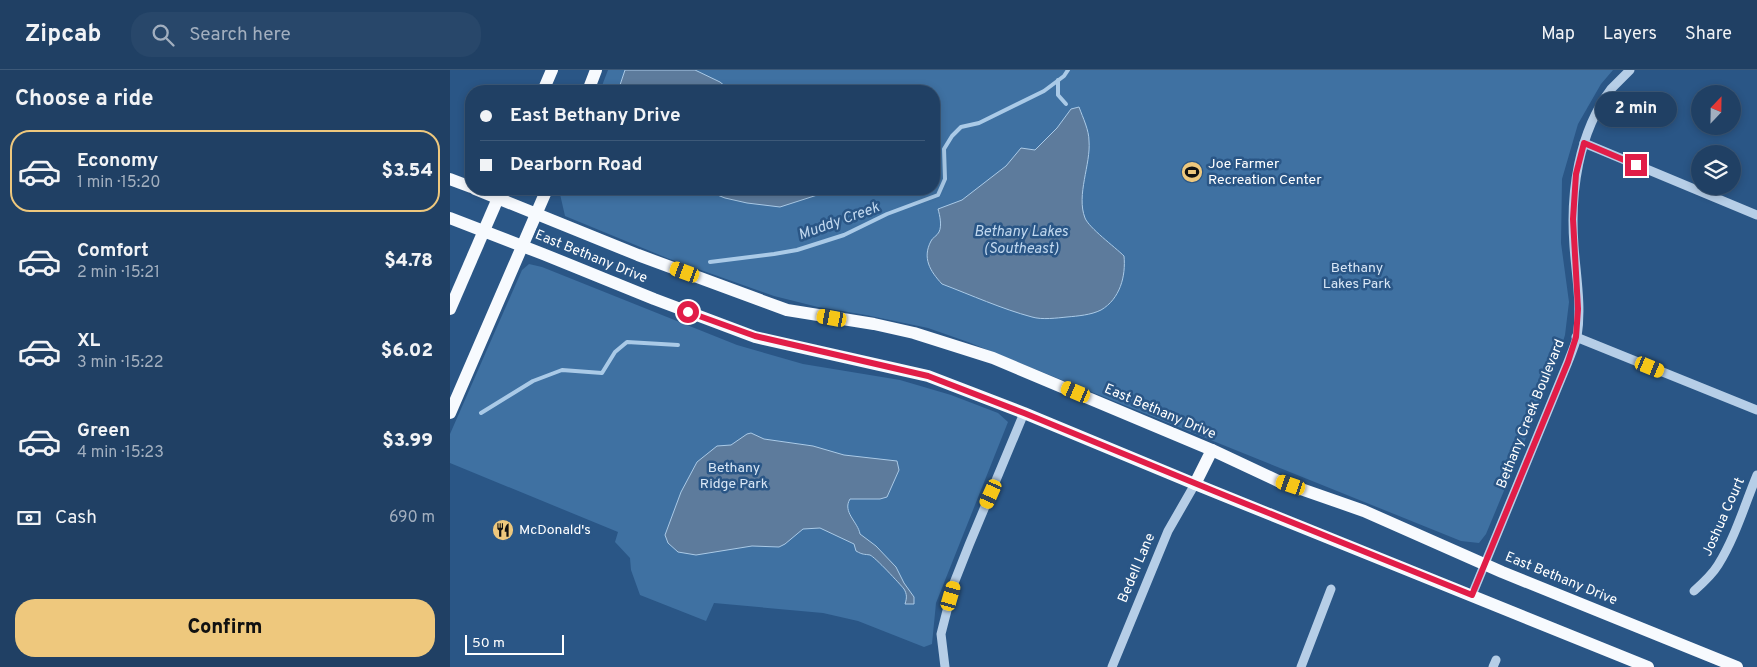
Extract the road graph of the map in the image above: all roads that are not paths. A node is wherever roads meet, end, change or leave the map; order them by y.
1 (552, 70) edge
2 (596, 70) edge
3 (1630, 70) edge
4 (546, 85) edge
5 (590, 85) edge
6 (1584, 143) junction
7 (450, 179) edge
8 (465, 185) edge
9 (499, 195) edge
10 (503, 195) edge
11 (544, 195) edge
12 (536, 214) junction
13 (1757, 215) edge
14 (450, 218) edge
15 (485, 232) junction
16 (523, 246) junction
17 (450, 309) edge
18 (1576, 337) junction
19 (1757, 410) edge
20 (450, 413) edge
21 (1024, 413) junction
22 (1212, 450) junction
23 (1757, 475) edge
24 (1195, 484) junction
25 (1485, 564) junction
26 (1331, 589) dead end
27 (1694, 590) dead end
28 (1472, 595) junction
29 (945, 667) edge
30 (1112, 667) edge
31 (1301, 667) edge
32 (1648, 667) edge
33 (1737, 667) edge

1 - 4 main road
2 - 5 main road
3 - 6 street, Bethany Creek Boulevard
6 - 13 street
6 - 18 street, Bethany Creek Boulevard
7 - 8 main road
9 - 15 main road
10 - 12 main road, East Bethany Drive
11 - 12 main road
12 - 16 main road
12 - 22 main road, East Bethany Drive
14 - 15 main road, East Bethany Drive
15 - 16 main road, East Bethany Drive
15 - 17 main road
16 - 20 main road
16 - 21 main road, East Bethany Drive
18 - 19 street
18 - 25 street, Bethany Creek Boulevard
21 - 24 main road, East Bethany Drive
21 - 29 street
22 - 24 main road
22 - 25 main road, East Bethany Drive
23 - 27 street, Joshua Court
24 - 28 main road, East Bethany Drive
24 - 30 street, Bedell Lane
25 - 28 street, Bethany Creek Boulevard
25 - 33 main road, East Bethany Drive
26 - 31 street
28 - 32 main road, East Bethany Drive

